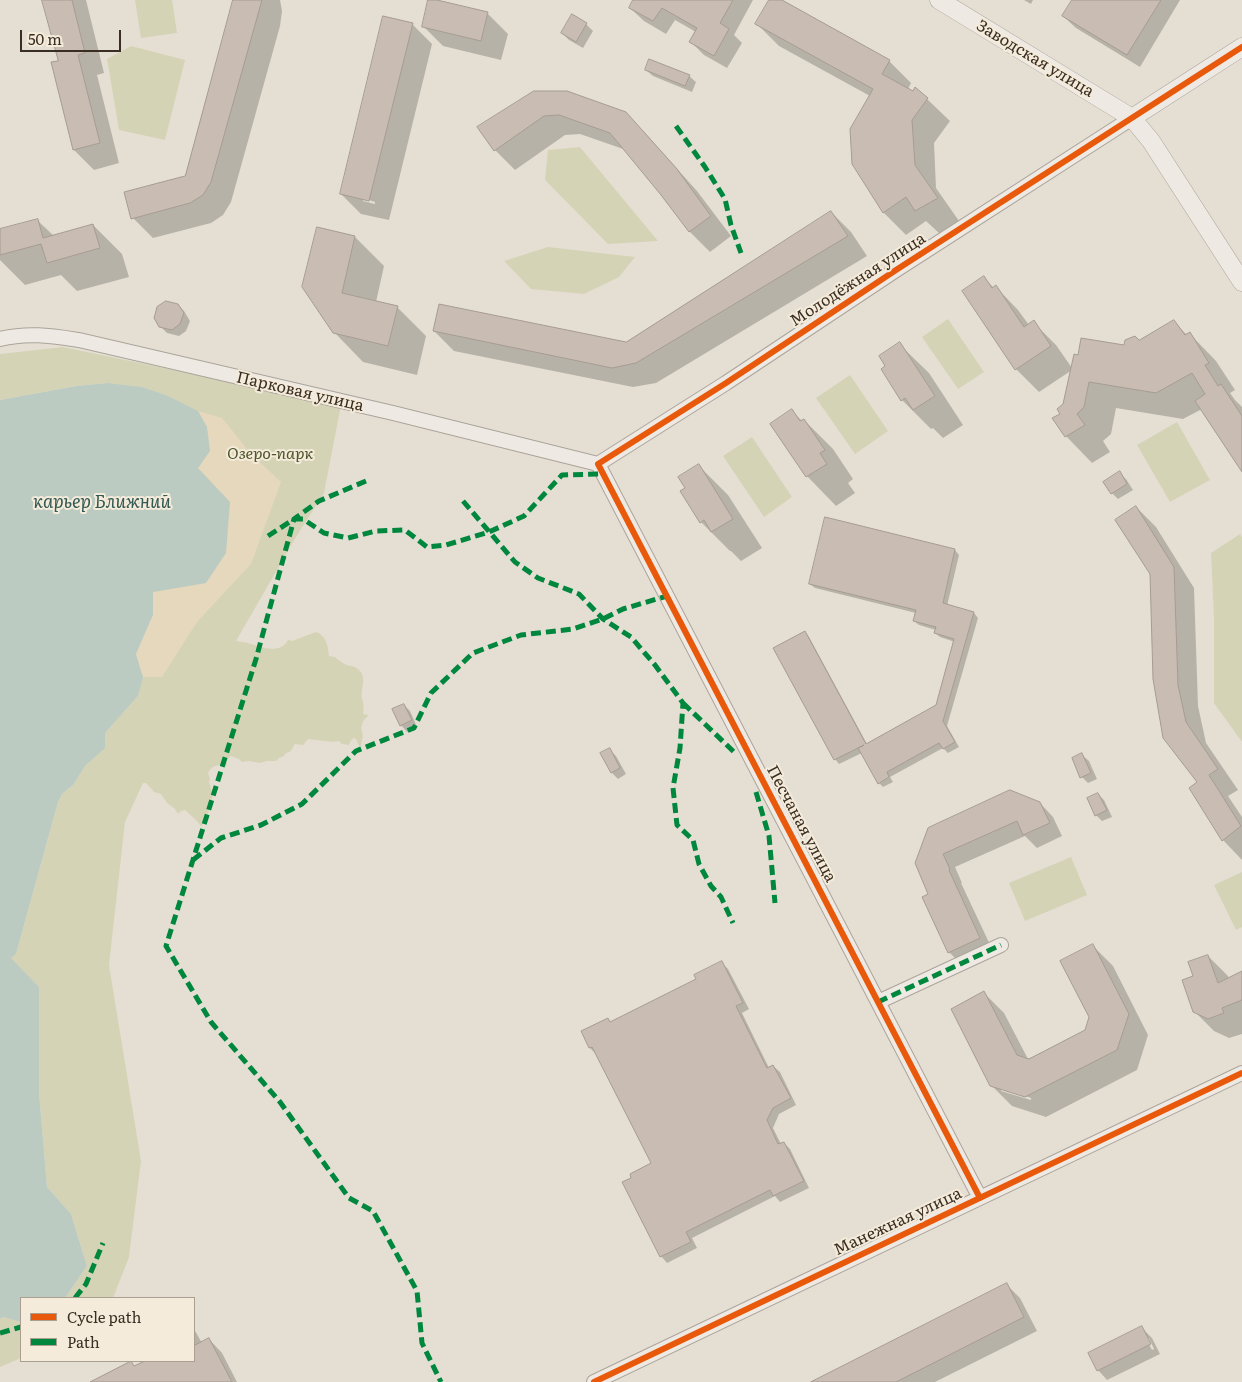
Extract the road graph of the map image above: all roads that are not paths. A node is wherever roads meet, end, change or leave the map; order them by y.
1 (939, 0) edge
2 (1242, 47) edge
3 (1132, 118) junction
4 (1242, 282) edge
5 (0, 338) edge
6 (598, 464) junction
7 (1001, 945) dead end
8 (878, 1002) junction
9 (1242, 1073) edge
10 (980, 1198) junction
11 (594, 1382) edge

1 - 3 street, Заводская улица
2 - 3 street
3 - 4 street, Заводская улица
3 - 6 street, Молодёжная улица
5 - 6 street, Парковая улица
6 - 8 street, Песчаная улица
7 - 8 street
8 - 10 street, Песчаная улица
9 - 10 street, Манежная улица
10 - 11 street, Манежная улица

